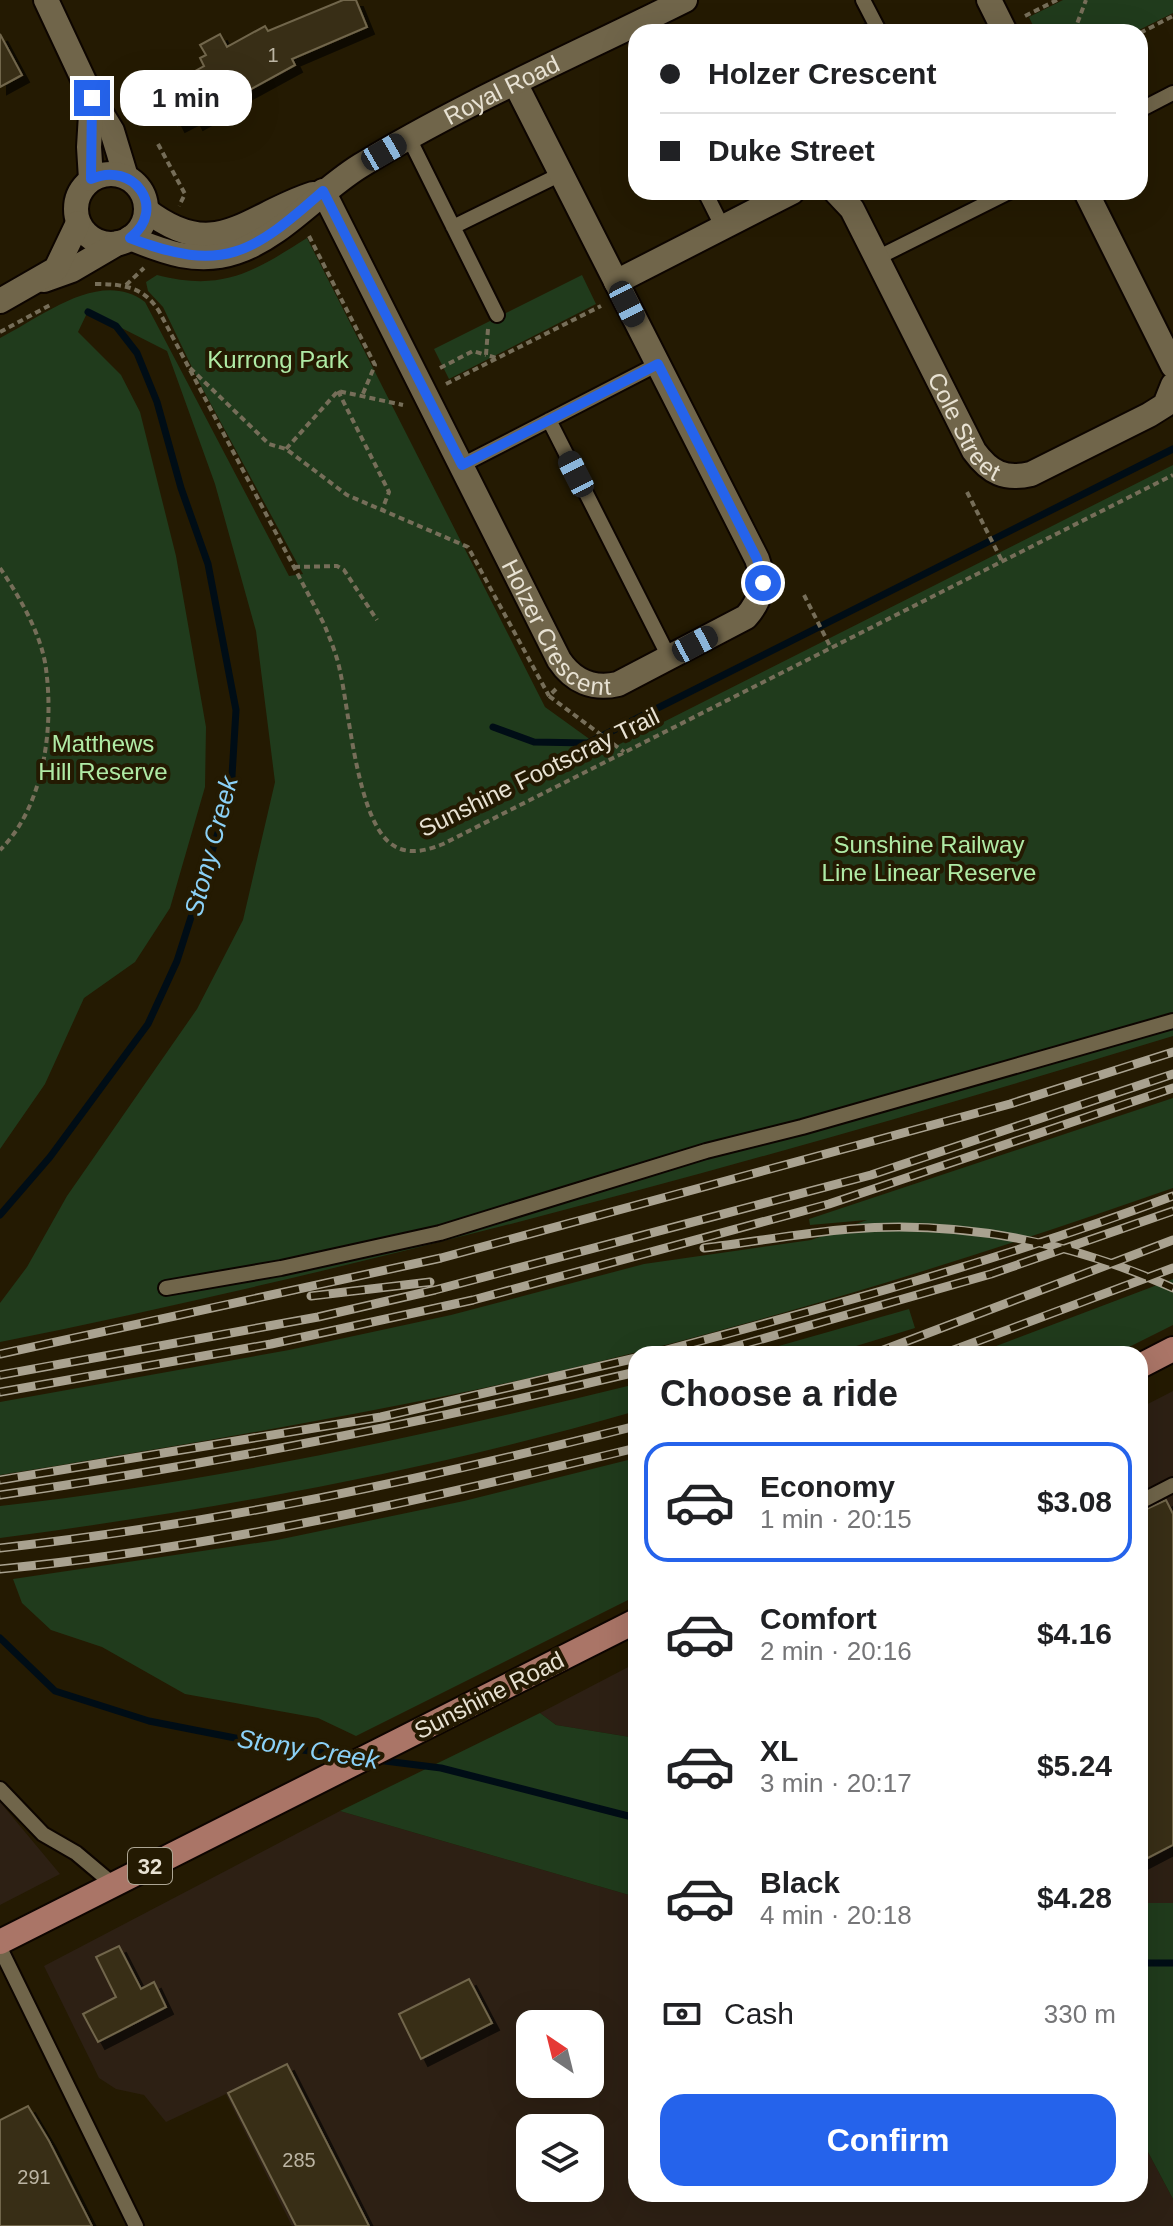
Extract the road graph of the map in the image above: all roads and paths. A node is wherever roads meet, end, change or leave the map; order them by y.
1 (46, 0) edge
2 (685, 0) edge
3 (863, 0) edge
4 (989, 0) edge
5 (1057, 0) edge
6 (1086, 0) edge
7 (1025, 16) dead end
8 (1173, 16) edge
9 (637, 24) edge
10 (875, 24) edge
11 (1001, 24) edge
12 (1077, 24) edge
13 (628, 29) edge
14 (1148, 29) edge
15 (516, 85) junction
16 (1173, 93) edge
17 (92, 98) junction
18 (1148, 106) edge
19 (409, 138) junction
20 (158, 144) dead end
21 (561, 174) junction
22 (126, 177) junction
23 (91, 179) junction
24 (323, 191) junction
25 (709, 200) edge
26 (777, 200) edge
27 (844, 200) edge
28 (993, 200) edge
29 (1090, 200) edge
30 (146, 210) junction
31 (176, 213) dead end
32 (78, 223) junction
33 (453, 227) junction
34 (723, 228) junction
35 (306, 230) dead end
36 (124, 241) junction
37 (877, 258) junction
38 (150, 265) dead end
39 (37, 282) junction
40 (616, 282) junction
41 (126, 285) junction
42 (83, 287) dead end
43 (61, 299) dead end
44 (0, 301) edge
45 (601, 306) dead end
46 (493, 316) joint
47 (0, 332) edge
48 (486, 355) junction
49 (497, 358) junction
50 (658, 364) junction
51 (187, 366) junction
52 (1173, 366) edge
53 (440, 368) dead end
54 (1173, 385) edge
55 (437, 389) dead end
56 (338, 391) junction
57 (362, 396) junction
58 (404, 406) dead end
59 (549, 420) junction
60 (286, 449) junction
61 (462, 465) junction
62 (1173, 475) edge
63 (967, 492) dead end
64 (382, 510) junction
65 (1002, 561) junction
66 (294, 567) junction
67 (0, 568) edge
68 (804, 595) dead end
69 (377, 620) dead end
70 (831, 648) junction
71 (669, 657) junction
72 (560, 685) dead end
73 (549, 696) junction
74 (624, 752) junction
75 (0, 850) edge
76 (1173, 1021) edge
77 (166, 1288) dead end
78 (1173, 1349) edge
79 (1148, 1362) edge
80 (1173, 1485) edge
81 (1148, 1498) edge
82 (628, 1625) edge
83 (0, 1789) edge
84 (114, 1885) junction
85 (0, 1942) edge
86 (0, 1948) edge
87 (136, 2226) edge

1 - 17 street
2 - 9 street, Royal Road
3 - 10 lane
4 - 11 street
5 - 7 path
6 - 12 path
8 - 14 path
13 - 15 street, Royal Road
15 - 19 street, Royal Road
15 - 21 street, Holzer Crescent
16 - 18 lane
17 - 22 street
17 - 23 street
19 - 24 street, Royal Road
19 - 33 lane
20 - 31 path
21 - 33 lane
21 - 40 street, Holzer Crescent
22 - 23 street
22 - 30 street
23 - 32 street
24 - 30 street, Royal Road
24 - 36 street, Royal Road
24 - 61 street, Holzer Crescent
25 - 34 lane
26 - 34 street
27 - 37 street, Cole Street
28 - 37 lane
29 - 52 street
30 - 36 street
32 - 36 street
32 - 39 street
33 - 46 lane
34 - 40 street
35 - 57 path
36 - 39 street
37 - 54 street, Cole Street
38 - 41 path
39 - 44 street
40 - 50 street, Holzer Crescent
41 - 42 path
41 - 51 path, Sunshine Footscray Trail
43 - 47 path
45 - 49 path
46 - 48 path
48 - 49 path
48 - 53 path
49 - 55 path
50 - 59 lane
50 - 71 street, Holzer Crescent
51 - 60 path
51 - 66 path, Sunshine Footscray Trail
56 - 57 path
56 - 60 path
56 - 64 path
57 - 58 path
59 - 61 lane
59 - 71 lane
60 - 64 path
61 - 71 street, Holzer Crescent
62 - 65 path, Sunshine Footscray Trail
63 - 65 path
64 - 73 path
65 - 70 path, Sunshine Footscray Trail
66 - 69 path
66 - 74 path, Sunshine Footscray Trail
67 - 75 path
68 - 70 path
70 - 74 path, Sunshine Footscray Trail
72 - 73 path
73 - 74 path
76 - 77 lane
78 - 79 main road
80 - 81 lane
82 - 84 main road, Sunshine Road / 32
83 - 84 lane
84 - 85 main road, Sunshine Road / 32
86 - 87 lane

